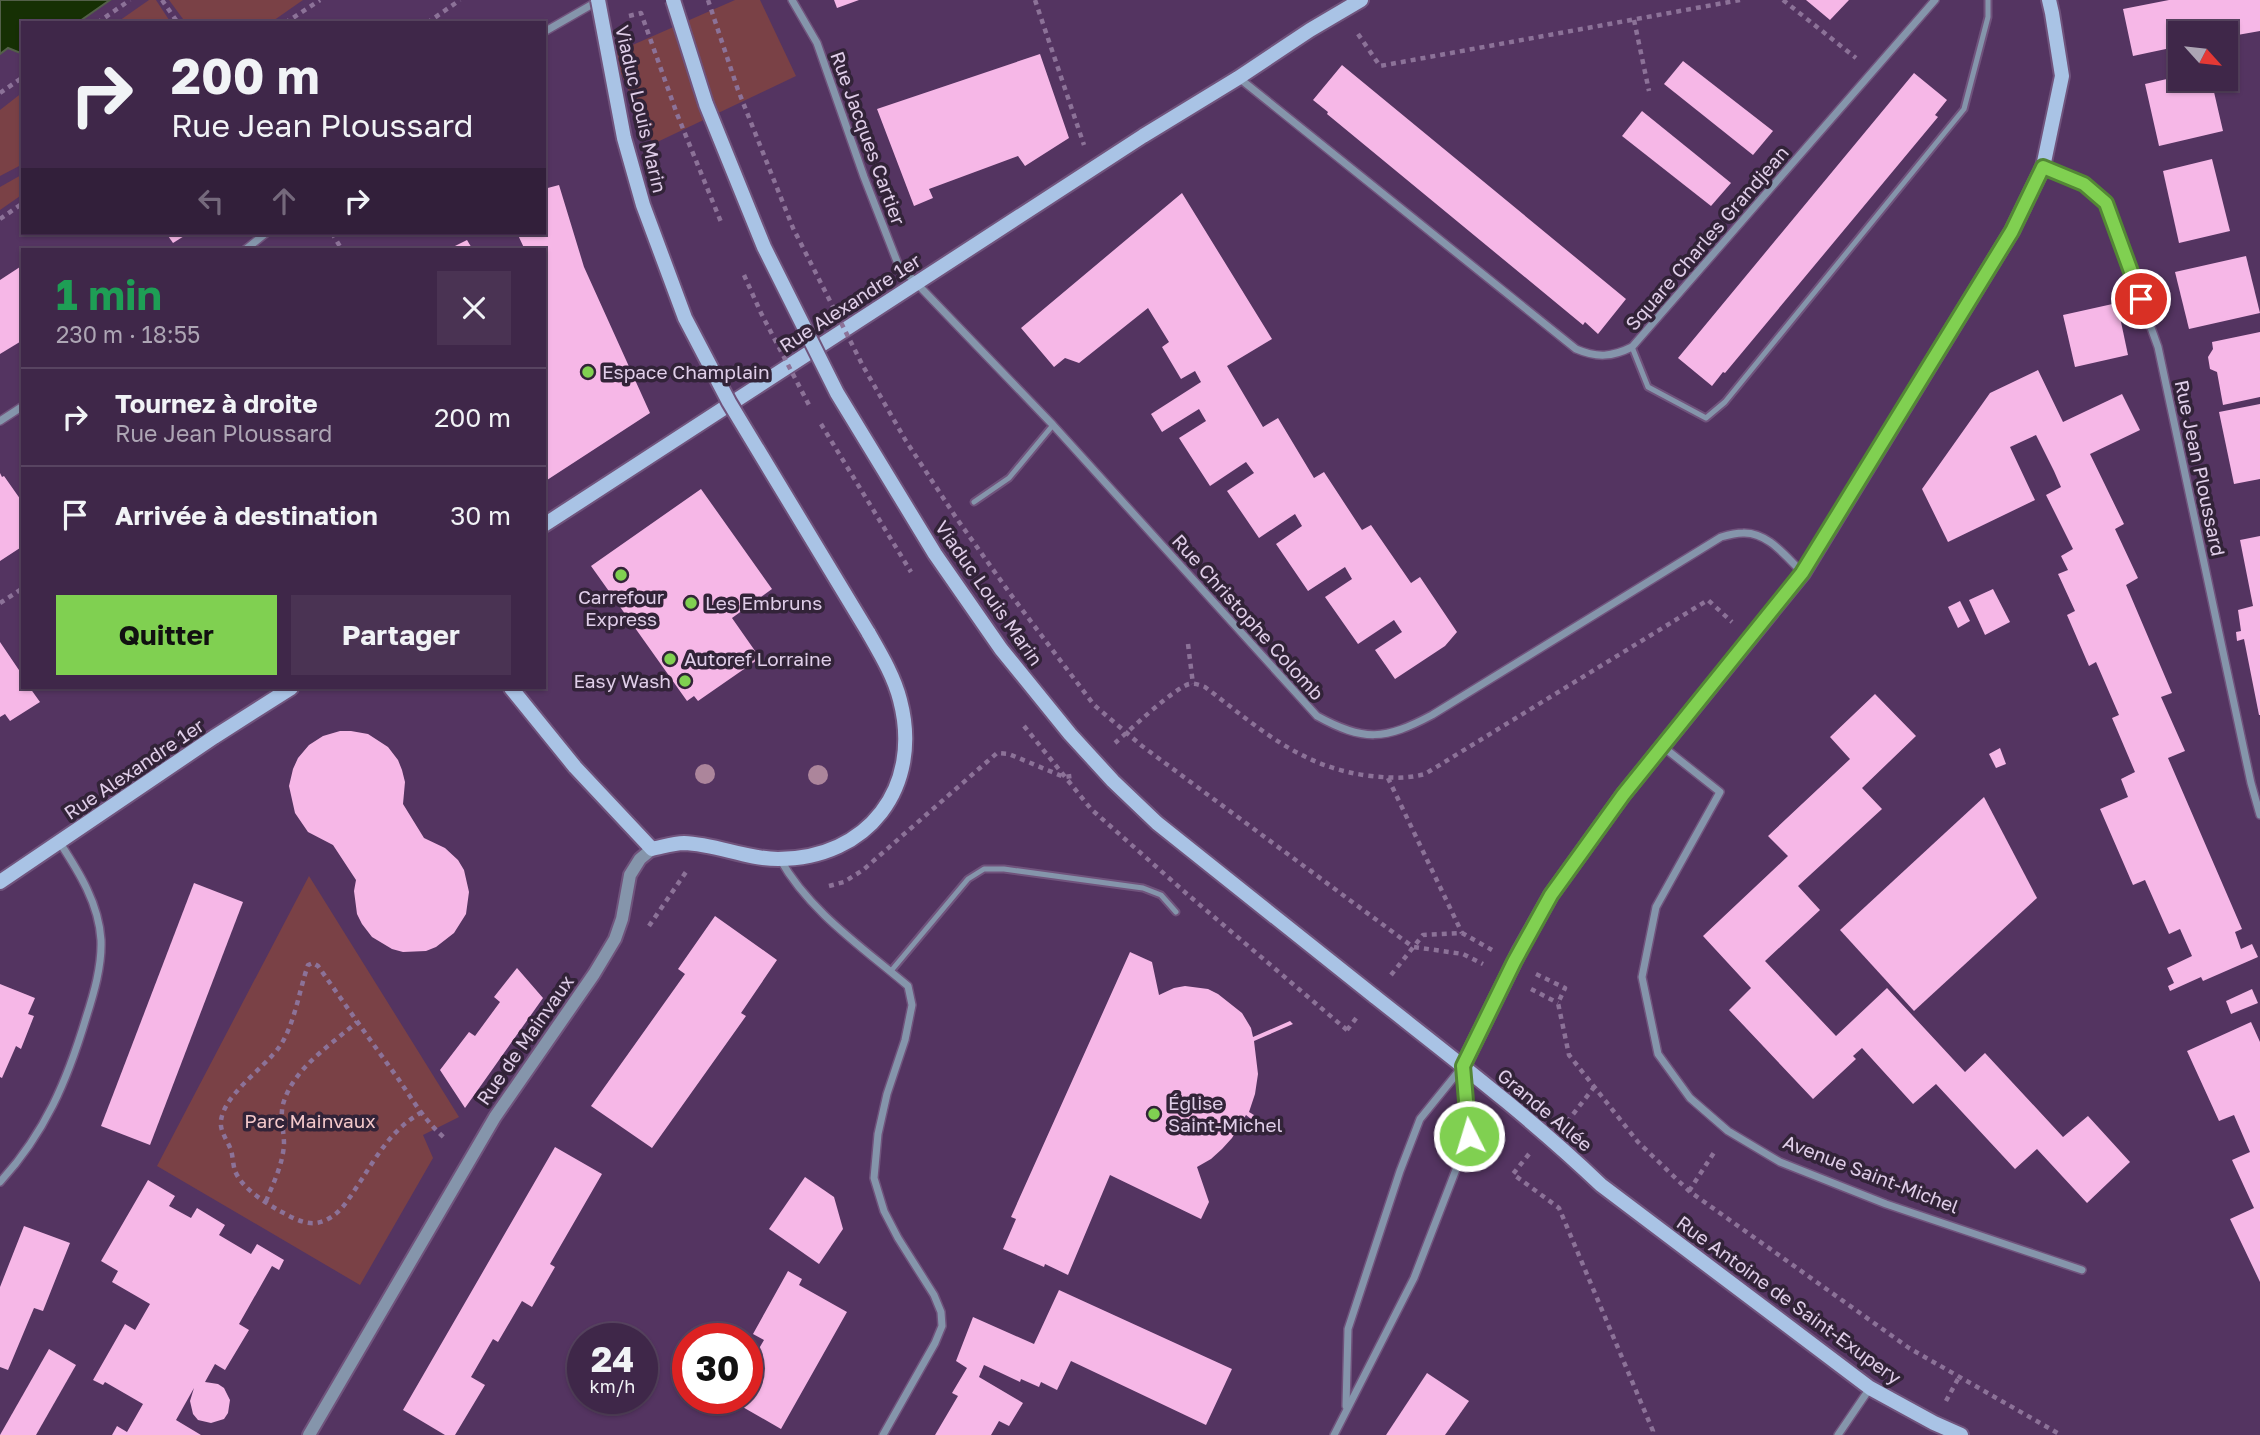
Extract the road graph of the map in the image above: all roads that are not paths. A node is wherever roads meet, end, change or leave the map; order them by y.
1 (598, 0) edge
2 (673, 0) edge
3 (792, 0) edge
4 (1361, 0) edge
5 (1935, 0) edge
6 (1988, 0) edge
7 (2049, 0) edge
8 (546, 31) edge
9 (1238, 78) junction
10 (2043, 167) junction
11 (264, 235) edge
12 (247, 248) edge
13 (917, 284) junction
14 (1632, 347) junction
15 (21, 407) edge
16 (0, 421) edge
17 (1053, 425) junction
18 (974, 502) dead end
19 (546, 524) edge
20 (1802, 573) junction
21 (289, 689) edge
22 (512, 689) edge
23 (1662, 746) junction
24 (2256, 789) edge
25 (2260, 815) edge
26 (60, 843) junction
27 (652, 849) junction
28 (780, 859) junction
29 (0, 882) edge
30 (1176, 912) dead end
31 (891, 971) junction
32 (1463, 1066) junction
33 (0, 1182) edge
34 (1601, 1185) joint
35 (2082, 1270) dead end
36 (1870, 1388) junction
37 (1346, 1410) junction
38 (309, 1435) edge
39 (883, 1435) edge
40 (1334, 1435) edge
41 (1838, 1435) edge
42 (1961, 1435) edge

1 - 8 street
1 - 28 main road, Viaduc Louis Marin, bridge
2 - 32 main road, Viaduc Louis Marin, bridge
3 - 13 street, Rue Jacques Cartier
4 - 9 main road, Rue Alexandre 1er
5 - 14 street, Square Charles Grandjean
6 - 14 lane
7 - 10 main road
9 - 13 main road, Rue Alexandre 1er
9 - 14 street, Square Charles Grandjean
10 - 20 main road
10 - 24 street, Rue Jean Ploussard
11 - 12 street
13 - 17 street, Rue Christophe Colomb
13 - 19 main road, Rue Alexandre 1er
15 - 16 street
17 - 18 lane
17 - 20 street, Rue Christophe Colomb
20 - 23 main road
21 - 26 main road, Rue Alexandre 1er
22 - 27 main road
23 - 32 main road
23 - 35 street, Avenue Saint-Michel
24 - 25 street, Rue Jean Ploussard
26 - 29 main road, Rue Alexandre 1er
26 - 33 street
27 - 28 main road, Viaduc Louis Marin
27 - 38 street, Rue de Mainvaux
28 - 31 street
30 - 31 lane
31 - 39 street
32 - 34 main road, Grande Allée
32 - 37 street
32 - 37 street
34 - 36 main road, Rue Antoine de Saint-Exupery
36 - 41 street
36 - 42 main road, Rue Antoine de Saint-Exupery
37 - 40 street

